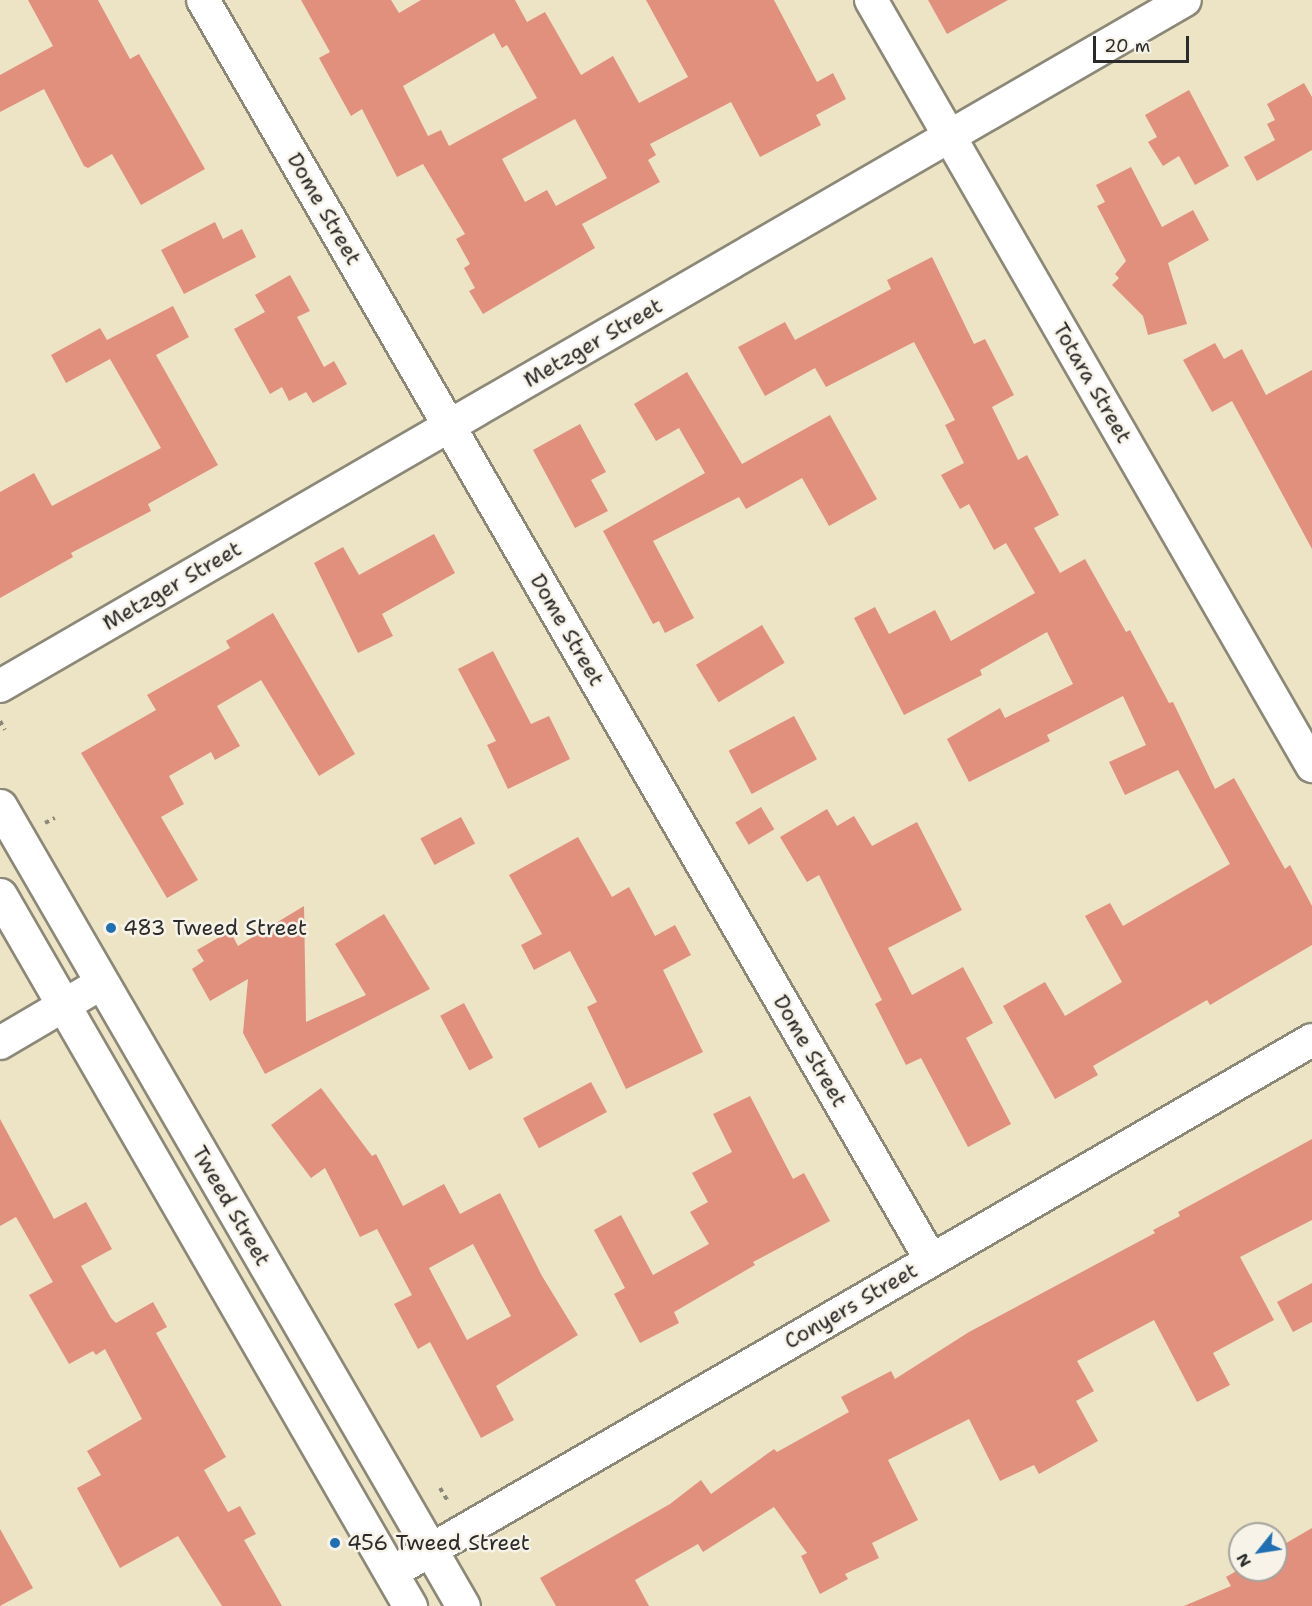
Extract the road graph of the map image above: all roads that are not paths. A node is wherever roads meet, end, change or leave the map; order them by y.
1 (203, 0) edge
2 (871, 0) edge
3 (1185, 0) edge
4 (949, 137) junction
5 (449, 427) junction
6 (0, 686) edge
7 (1312, 766) edge
8 (0, 807) edge
9 (0, 895) edge
10 (102, 983) junction
11 (64, 1006) junction
12 (1312, 1040) edge
13 (0, 1043) edge
14 (931, 1260) junction
15 (430, 1550) junction
16 (391, 1573) junction
17 (410, 1606) edge
18 (463, 1606) edge

1 - 5 street, Dome Street
2 - 4 street, Totara Street
3 - 4 street, Metzger Street
4 - 5 street, Metzger Street
4 - 7 street, Totara Street
5 - 6 street, Metzger Street
5 - 14 street, Dome Street
8 - 10 main road, Tweed Street
9 - 11 main road
10 - 11 street
10 - 15 main road, Tweed Street
11 - 13 street
11 - 16 main road
12 - 14 street, Conyers Street
14 - 15 street, Conyers Street
15 - 16 street, Conyers Street
15 - 18 main road, Tweed Street
16 - 17 main road

